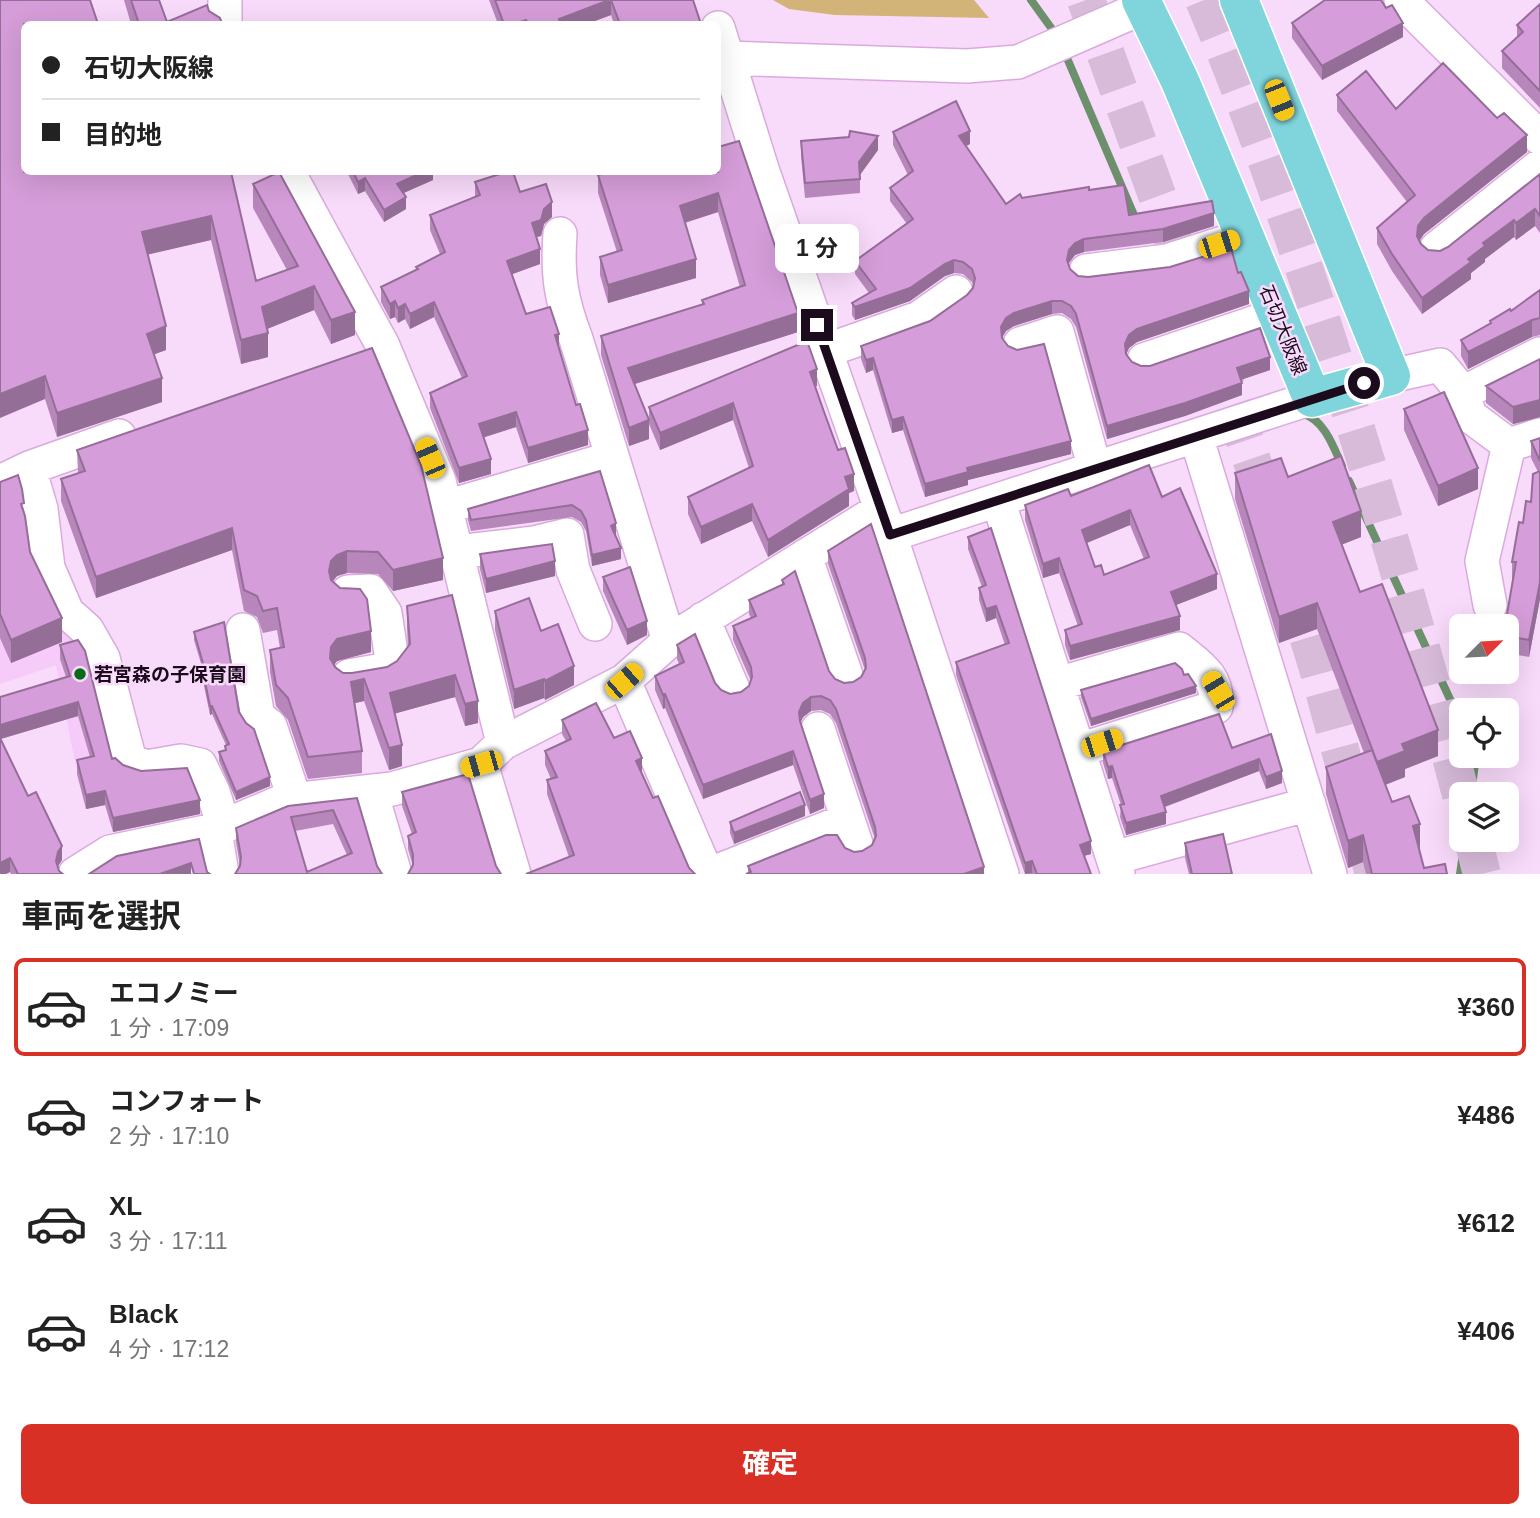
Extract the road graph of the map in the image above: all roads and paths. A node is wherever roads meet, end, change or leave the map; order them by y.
1 (225, 0) edge
2 (709, 0) edge
3 (1239, 0) edge
4 (1401, 0) edge
5 (1149, 2) edge
6 (225, 21) edge
7 (714, 21) edge
8 (723, 58) edge
9 (1540, 138) edge
10 (1540, 166) edge
11 (289, 175) edge
12 (560, 234) dead end
13 (1245, 236) junction
14 (1436, 249) edge
15 (1086, 271) dead end
16 (956, 292) dead end
17 (1277, 314) junction
18 (1020, 344) dead end
19 (825, 351) junction
20 (1540, 354) edge
21 (1144, 360) dead end
22 (1391, 376) junction
23 (1463, 393) junction
24 (1312, 398) junction
25 (147, 426) edge
26 (1540, 435) edge
27 (1196, 436) junction
28 (1509, 446) junction
29 (612, 458) junction
30 (1095, 469) junction
31 (14, 475) edge
32 (998, 500) junction
33 (446, 507) junction
34 (885, 522) junction
35 (457, 552) junction
36 (805, 556) junction
37 (348, 592) edge
38 (467, 594) junction
39 (1490, 605) dead end
40 (385, 613) junction
41 (703, 620) junction
42 (595, 624) dead end
43 (243, 630) dead end
44 (669, 641) junction
45 (618, 672) junction
46 (349, 676) edge
47 (847, 678) dead end
48 (1058, 684) junction
49 (733, 689) dead end
50 (818, 729) dead end
51 (1079, 750) junction
52 (492, 753) junction
53 (371, 792) junction
54 (295, 800) junction
55 (1309, 804) junction
56 (219, 829) junction
57 (1116, 866) edge
58 (75, 874) edge
59 (222, 874) edge
60 (394, 874) edge
61 (514, 874) edge
62 (709, 874) edge
63 (1002, 874) edge
64 (1330, 874) edge

1 - 6 street
2 - 7 street
3 - 22 main road
4 - 9 street
5 - 8 street
5 - 13 main road, 石切大阪線
8 - 19 street
10 - 14 street
11 - 33 street
12 - 29 street
13 - 15 street
13 - 17 main road, 石切大阪線
16 - 19 street
17 - 21 street
17 - 24 main road, 石切大阪線
18 - 30 street
19 - 34 street
20 - 23 street
22 - 23 street
22 - 24 main road, 石切大阪線
23 - 28 street
24 - 27 street
25 - 31 street
26 - 28 street
27 - 30 street
27 - 55 street
28 - 39 street
29 - 33 street
29 - 44 street
30 - 32 street
31 - 56 street
32 - 34 street
32 - 48 street
33 - 35 street
34 - 36 street
34 - 63 street
35 - 38 street
35 - 42 street
36 - 41 street
36 - 47 street
37 - 40 street
38 - 40 street
38 - 52 street
40 - 46 street
41 - 44 street
41 - 49 street
43 - 54 street
44 - 45 street
45 - 52 street
45 - 62 street
48 - 51 street
48 - 51 street
50 - 62 street
51 - 57 street
52 - 53 street
52 - 61 street
53 - 54 street
53 - 60 street
54 - 56 street
55 - 57 street
55 - 64 street
56 - 58 street
56 - 59 street

